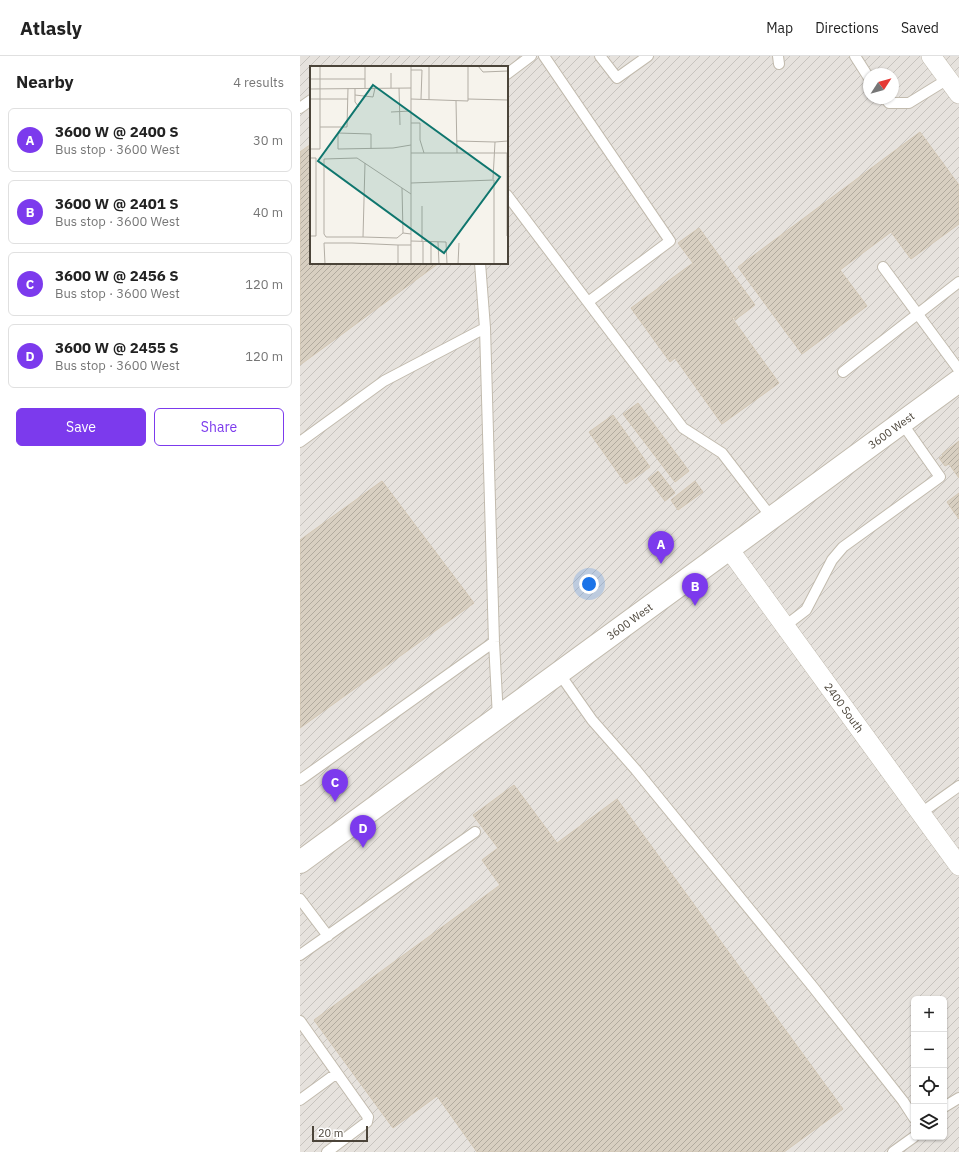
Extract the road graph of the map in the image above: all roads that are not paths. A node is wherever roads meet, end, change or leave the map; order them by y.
1 (531, 56) edge
2 (544, 56) edge
3 (600, 56) edge
4 (648, 56) edge
5 (855, 56) edge
6 (931, 56) edge
7 (863, 69) edge
8 (508, 73) edge
9 (948, 79) junction
10 (959, 94) edge
11 (310, 101) edge
12 (899, 103) edge
13 (300, 108) edge
14 (508, 196) edge
15 (480, 264) edge
16 (883, 267) dead end
17 (959, 282) edge
18 (588, 302) junction
19 (918, 313) junction
20 (485, 328) junction
21 (959, 370) edge
22 (843, 372) dead end
23 (959, 381) edge
24 (902, 423) junction
25 (300, 442) edge
26 (772, 518) junction
27 (729, 549) junction
28 (785, 626) junction
29 (494, 642) junction
30 (559, 673) junction
31 (498, 718) junction
32 (300, 780) edge
33 (959, 786) edge
34 (921, 814) junction
35 (475, 832) dead end
36 (300, 862) edge
37 (959, 866) edge
38 (300, 899) edge
39 (328, 936) junction
40 (300, 955) edge
41 (300, 1021) edge
42 (303, 1033) edge
43 (336, 1073) junction
44 (959, 1098) edge
45 (300, 1100) edge
46 (947, 1105) edge
47 (911, 1113) edge
48 (911, 1139) edge
49 (327, 1152) edge
50 (893, 1152) edge

1 - 8 lane
2 - 18 lane
3 - 4 lane
5 - 7 lane
6 - 9 street
9 - 10 street
9 - 12 lane
11 - 13 lane
14 - 18 lane
15 - 20 lane
16 - 19 lane
17 - 19 lane
18 - 26 lane
19 - 21 lane
19 - 22 lane
20 - 25 lane
20 - 29 lane
23 - 24 street, 3600 West
24 - 26 street, 3600 West
24 - 28 lane
26 - 27 street, 3600 West
27 - 28 street, 2400 South
27 - 30 street, 3600 West
28 - 34 street, 2400 South
29 - 31 lane
29 - 32 lane
30 - 31 street, 3600 West
30 - 47 lane
31 - 36 street, 3600 West
33 - 34 lane
34 - 37 street, 2400 South
35 - 39 lane
38 - 39 lane
39 - 40 lane
41 - 42 lane
42 - 43 lane
43 - 45 lane
43 - 49 lane
44 - 46 lane
48 - 50 lane

